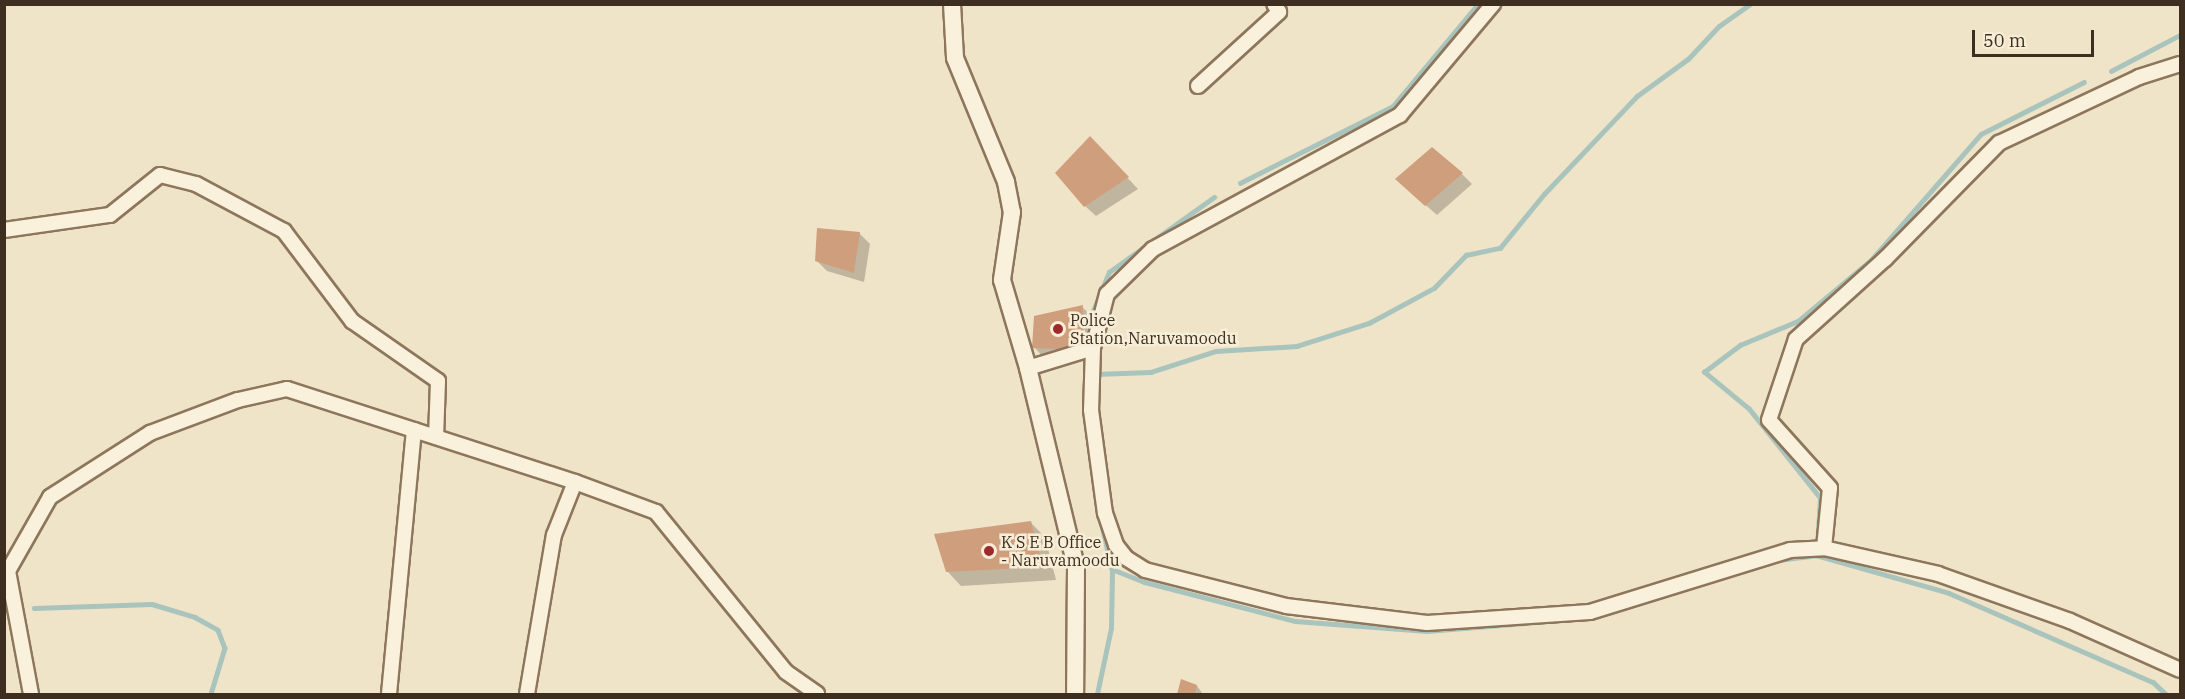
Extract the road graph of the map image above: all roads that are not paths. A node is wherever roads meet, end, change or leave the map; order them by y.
1 (952, 4) edge
2 (1274, 4) edge
3 (1494, 4) edge
4 (2181, 64) edge
5 (1198, 86) dead end
6 (4, 230) edge
7 (1093, 348) junction
8 (1028, 368) junction
9 (414, 430) junction
10 (436, 437) junction
11 (575, 482) junction
12 (1824, 548) junction
13 (2181, 670) edge
14 (31, 694) edge
15 (388, 694) edge
16 (527, 694) edge
17 (817, 694) edge
18 (1075, 694) edge

1 - 8 street
2 - 5 street
3 - 7 street
4 - 12 street
6 - 10 street
7 - 8 street
7 - 12 street
8 - 18 street
9 - 10 street
9 - 14 street
9 - 15 street
10 - 11 street
11 - 16 street
11 - 17 street
12 - 13 street

